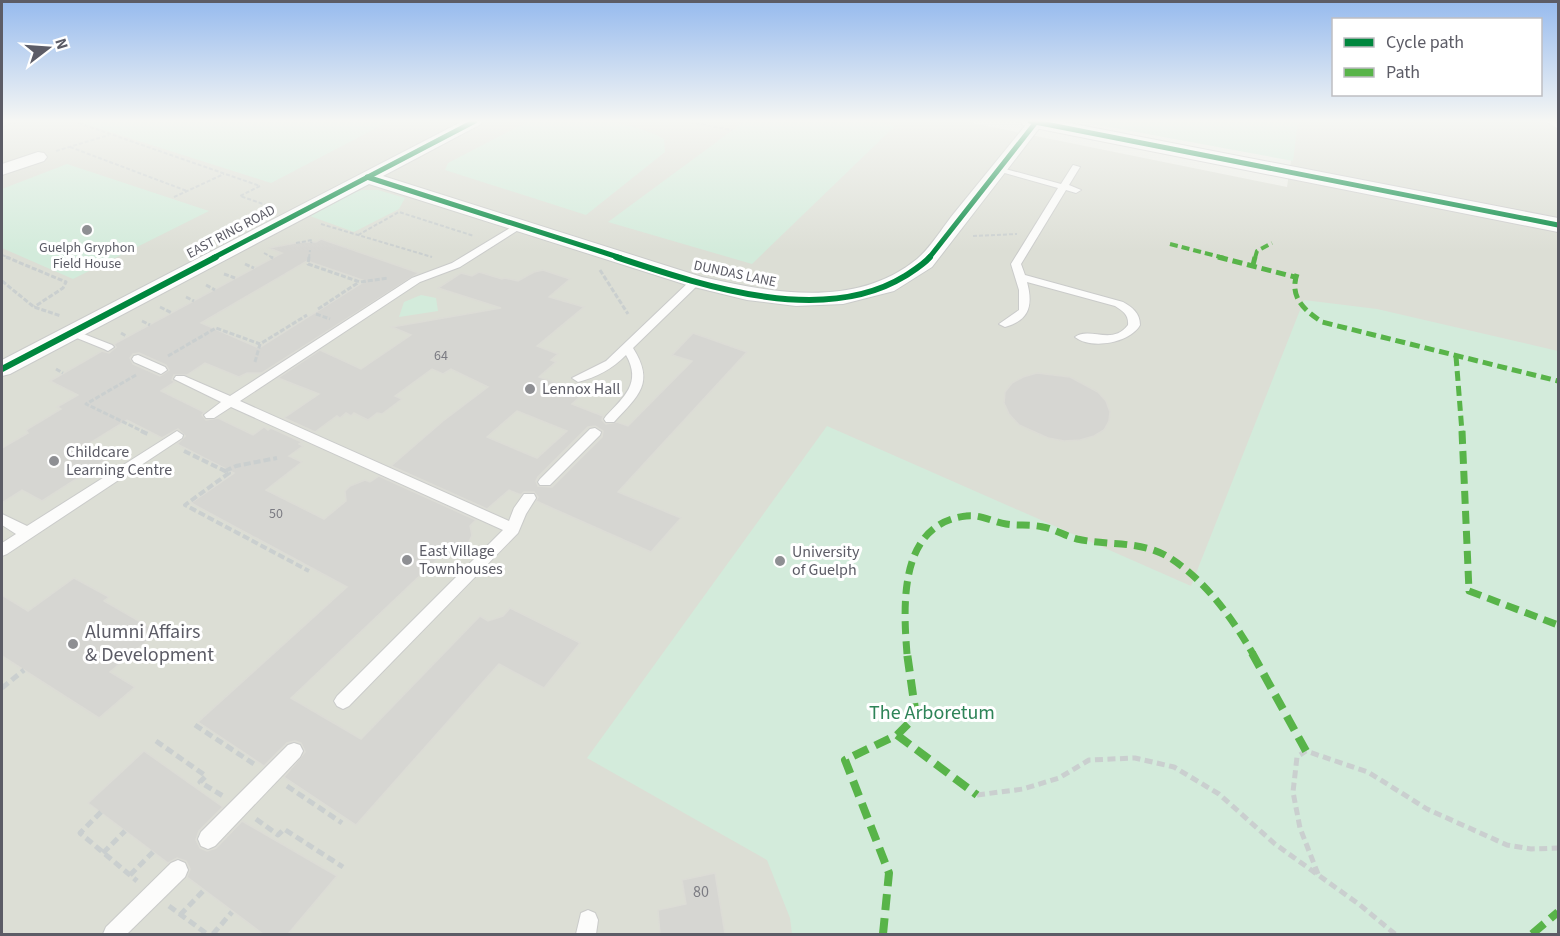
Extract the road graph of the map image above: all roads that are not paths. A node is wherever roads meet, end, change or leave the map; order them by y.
1 (17, 165) edge
2 (391, 165) edge
3 (1002, 165) edge
4 (1254, 165) edge
5 (1076, 167) dead end
6 (2, 170) edge
7 (998, 170) junction
8 (367, 177) junction
9 (1064, 187) junction
10 (1076, 190) dead end
11 (520, 225) junction
12 (1558, 225) edge
13 (1021, 277) junction
14 (696, 280) junction
15 (66, 324) junction
16 (1005, 324) dead end
17 (1081, 337) dead end
18 (108, 347) dead end
19 (627, 347) junction
20 (138, 359) dead end
21 (156, 368) road end
22 (2, 369) edge
23 (578, 378) dead end
24 (180, 379) dead end
25 (231, 403) junction
26 (210, 415) dead end
27 (610, 419) dead end
28 (595, 432) dead end
29 (171, 439) road end
30 (545, 482) dead end
31 (529, 498) dead end
32 (2, 519) edge
33 (513, 529) junction
34 (27, 533) junction
35 (2, 550) edge
36 (343, 701) dead end
37 (294, 751) dead end
38 (208, 839) dead end
39 (178, 870) dead end
40 (113, 934) edge

1 - 6 street
2 - 8 street, EAST RING ROAD
3 - 7 street, DUNDAS LANE
4 - 12 street
5 - 9 lane
7 - 9 lane
7 - 14 street, DUNDAS LANE
8 - 11 street, DUNDAS LANE
8 - 15 street, EAST RING ROAD
9 - 10 lane
9 - 13 lane
11 - 14 street, DUNDAS LANE
11 - 25 lane
13 - 16 lane
13 - 17 lane
14 - 19 lane
15 - 18 lane
15 - 22 street, EAST RING ROAD
19 - 23 lane
19 - 27 lane
20 - 21 lane
24 - 25 lane
25 - 26 lane
25 - 33 lane
28 - 30 lane
29 - 34 lane
31 - 33 lane
32 - 34 lane
33 - 36 lane
34 - 35 lane
37 - 38 lane
39 - 40 lane

